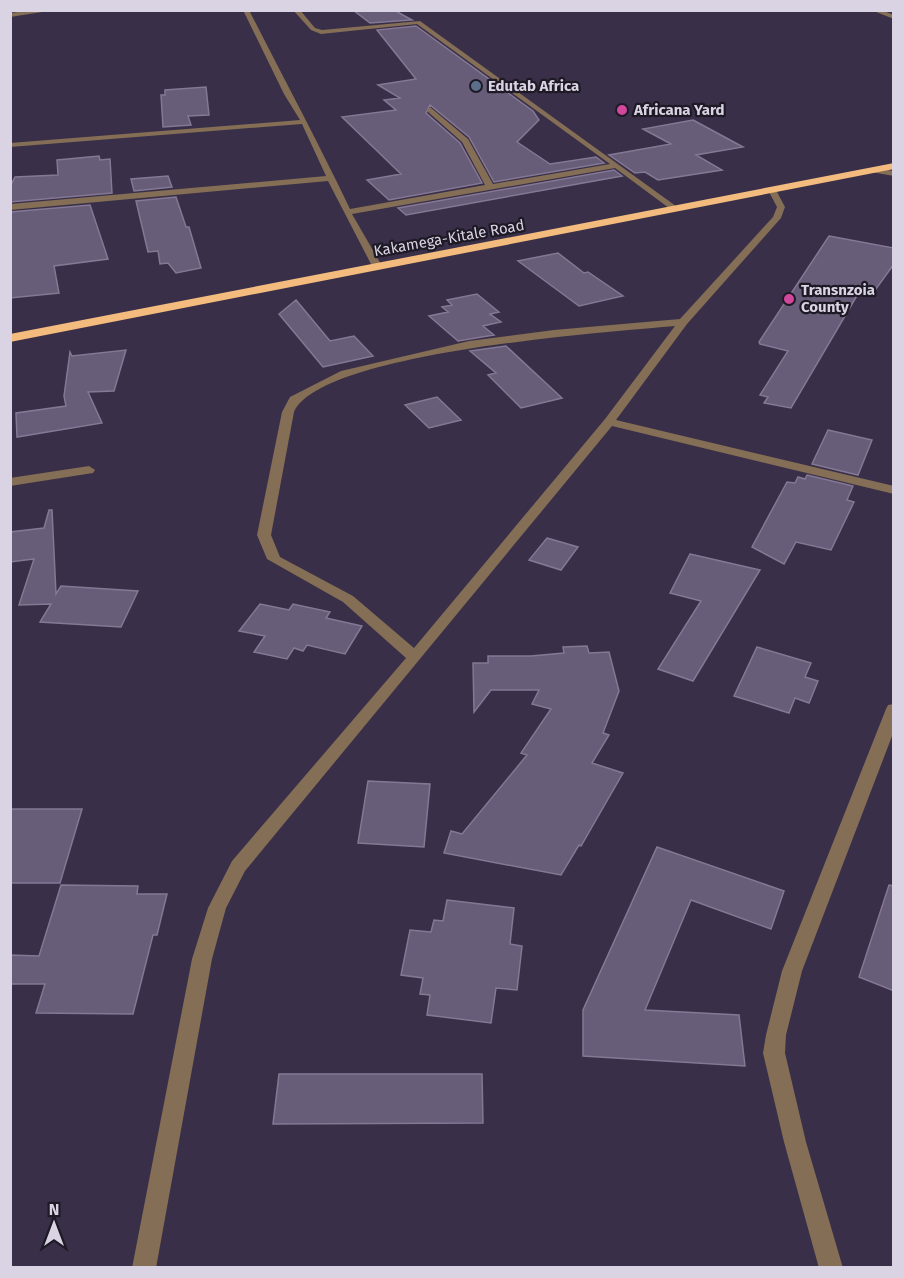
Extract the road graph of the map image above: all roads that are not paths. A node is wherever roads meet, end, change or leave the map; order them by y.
1 (52, 10) edge
2 (246, 10) edge
3 (296, 10) edge
4 (874, 10) edge
5 (10, 15) edge
6 (410, 16) dead end
7 (894, 17) edge
8 (418, 22) junction
9 (430, 109) dead end
10 (304, 122) junction
11 (10, 145) edge
12 (618, 165) junction
13 (894, 166) edge
14 (874, 170) junction
15 (894, 174) edge
16 (331, 178) junction
17 (490, 187) junction
18 (772, 190) junction
19 (10, 207) edge
20 (676, 209) junction
21 (347, 212) junction
22 (377, 266) junction
23 (683, 322) junction
24 (10, 338) edge
25 (609, 422) junction
26 (89, 470) dead end
27 (10, 482) edge
28 (894, 490) edge
29 (415, 657) junction
30 (894, 709) edge
31 (144, 1268) edge
32 (831, 1268) edge

1 - 5 street
2 - 10 street
3 - 8 street
4 - 7 street
6 - 8 street
8 - 12 street
9 - 17 street
10 - 11 street
10 - 16 street
12 - 17 street
12 - 20 street
13 - 14 highway, Kakamega-Kitale Road
14 - 15 street
14 - 18 highway, Kakamega-Kitale Road
16 - 19 street
16 - 21 street
17 - 21 street
18 - 20 highway, Kakamega-Kitale Road
18 - 23 street
20 - 22 highway, Kakamega-Kitale Road
21 - 22 street
22 - 24 highway, Kakamega-Kitale Road
23 - 25 street
23 - 29 street
25 - 28 street
25 - 29 street
26 - 27 street
29 - 31 street
30 - 32 street

